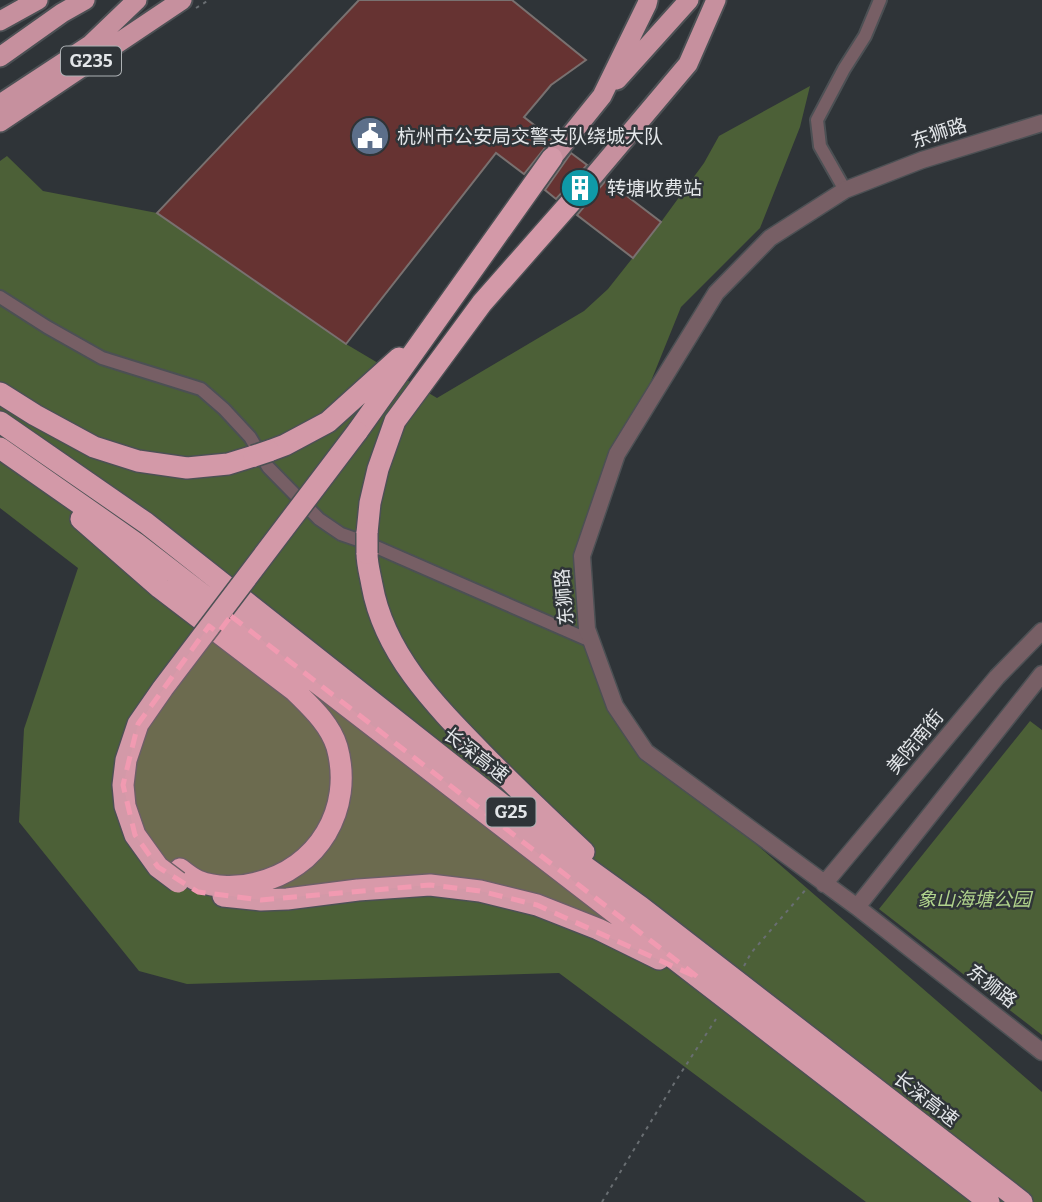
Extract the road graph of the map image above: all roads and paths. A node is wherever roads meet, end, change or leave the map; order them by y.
1 (38, 0) edge
2 (85, 0) edge
3 (136, 0) edge
4 (182, 0) edge
5 (648, 0) edge
6 (689, 0) edge
7 (716, 0) edge
8 (880, 0) edge
9 (0, 21) edge
10 (32, 34) junction
11 (0, 47) edge
12 (0, 57) edge
13 (0, 88) edge
14 (602, 96) junction
15 (0, 104) edge
16 (0, 122) edge
17 (1042, 122) edge
18 (552, 158) joint
19 (586, 186) joint
20 (845, 190) junction
21 (0, 298) edge
22 (482, 303) junction
23 (436, 322) junction
24 (0, 393) edge
25 (0, 422) edge
26 (362, 435) junction
27 (0, 448) edge
28 (1042, 631) edge
29 (591, 641) junction
30 (1042, 674) edge
31 (179, 875) junction
32 (820, 881) junction
33 (641, 907) junction
34 (857, 907) junction
35 (743, 967) dead end
36 (699, 978) junction
37 (716, 1019) dead end
38 (1042, 1052) edge
39 (602, 1202) edge
40 (989, 1202) edge
41 (1022, 1202) edge

1 - 9 highway
2 - 10 highway, G235
3 - 13 highway, G235
3 - 15 highway
4 - 16 highway, G235
5 - 14 highway
6 - 14 highway
7 - 19 highway
8 - 20 street
10 - 11 highway
10 - 12 highway, G235
14 - 18 highway
17 - 20 street, 东狮路
18 - 23 highway
19 - 22 highway
20 - 29 street, 东狮路
21 - 29 street
22 - 26 highway
22 - 33 highway
23 - 24 highway
23 - 26 highway
25 - 33 highway, 长深高速 / G25
26 - 31 highway, bridge
27 - 31 highway
27 - 36 highway, 长深高速 / G25
28 - 32 street, 美院南街
29 - 32 street, 东狮路
30 - 34 street
31 - 36 highway
32 - 34 street, 东狮路
32 - 35 path
33 - 41 highway, 长深高速 / G25
34 - 38 street, 东狮路
36 - 40 highway, 长深高速 / G25
37 - 39 path

